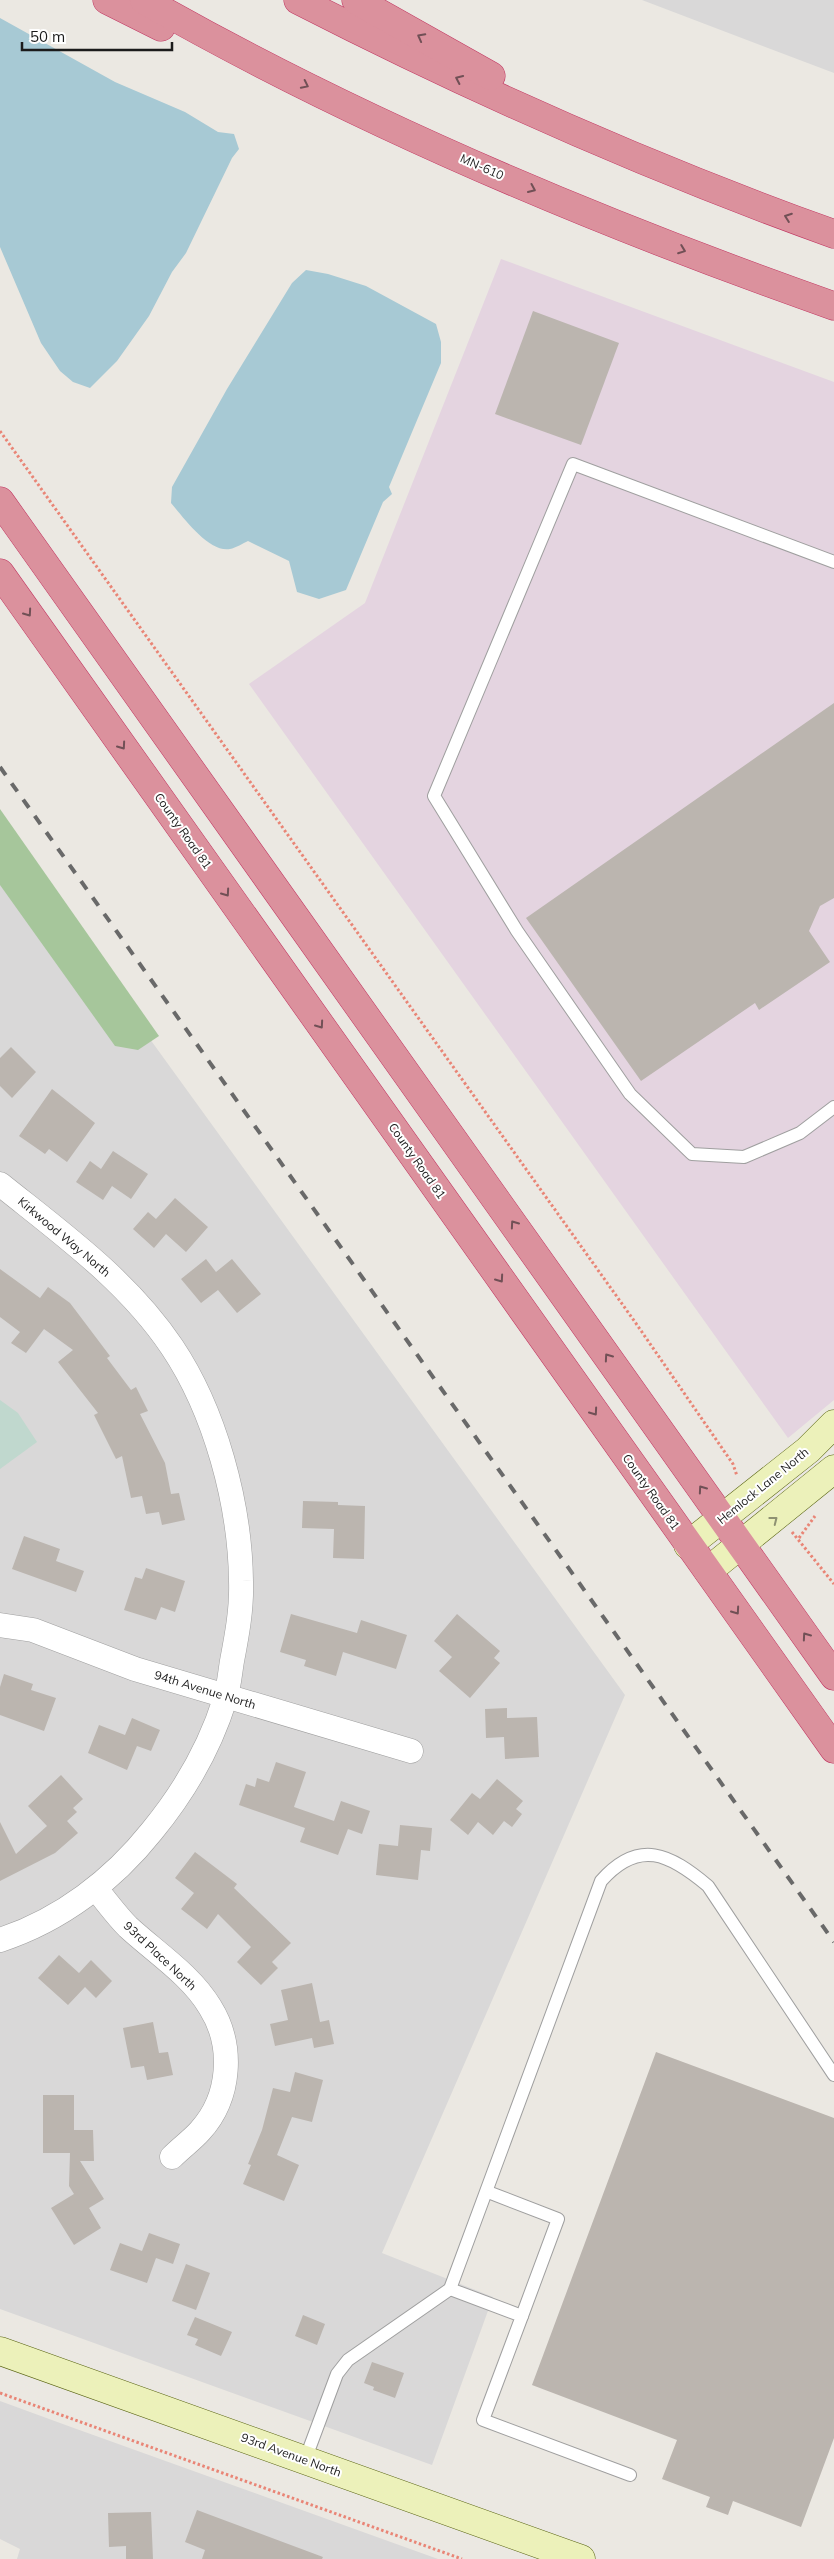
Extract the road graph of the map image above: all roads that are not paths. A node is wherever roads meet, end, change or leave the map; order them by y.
1 (107, 0) edge
2 (144, 0) edge
3 (298, 0) edge
4 (356, 0) edge
5 (261, 64) junction
6 (680, 175) junction
7 (834, 234) edge
8 (834, 306) edge
9 (0, 501) edge
10 (834, 562) edge
11 (0, 573) edge
12 (834, 1107) edge
13 (0, 1184) edge
14 (834, 1424) edge
15 (834, 1469) edge
16 (724, 1519) junction
17 (688, 1545) junction
18 (741, 1545) junction
19 (708, 1572) junction
20 (0, 1625) edge
21 (834, 1676) edge
22 (226, 1697) junction
23 (834, 1749) edge
24 (411, 1751) dead end
25 (96, 1889) junction
26 (0, 1940) edge
27 (834, 2075) edge
28 (172, 2157) dead end
29 (488, 2192) junction
30 (450, 2289) junction
31 (522, 2316) junction
32 (0, 2351) edge
33 (305, 2460) junction
34 (630, 2475) dead end
35 (543, 2553) edge
36 (581, 2559) edge

1 - 5 highway
2 - 5 highway, MN-610
6 -> 3 highway
6 -> 4 highway
5 -> 8 highway, MN-610
7 -> 6 highway
16 -> 9 highway
10 - 12 lane
11 -> 17 highway, County Road 81
13 - 22 street, Kirkwood Way North
14 - 16 street, Hemlock Lane North
18 -> 15 street
16 - 17 street, Hemlock Lane North
16 - 18 highway
17 - 19 highway, County Road 81
18 - 19 street
21 -> 18 highway
19 -> 23 highway, County Road 81
20 - 22 street, 94th Avenue North
22 - 24 street, 94th Avenue North
22 - 25 street, Kirkwood Way North
25 - 26 street, Kirkwood Way North
25 - 28 street, 93rd Place North
27 - 29 lane
29 - 30 lane
29 - 31 lane
30 - 31 lane
30 - 33 lane
31 - 34 lane
32 - 33 street, 93rd Avenue North
33 - 35 street, 93rd Avenue North
35 - 36 street, 93rd Avenue North

